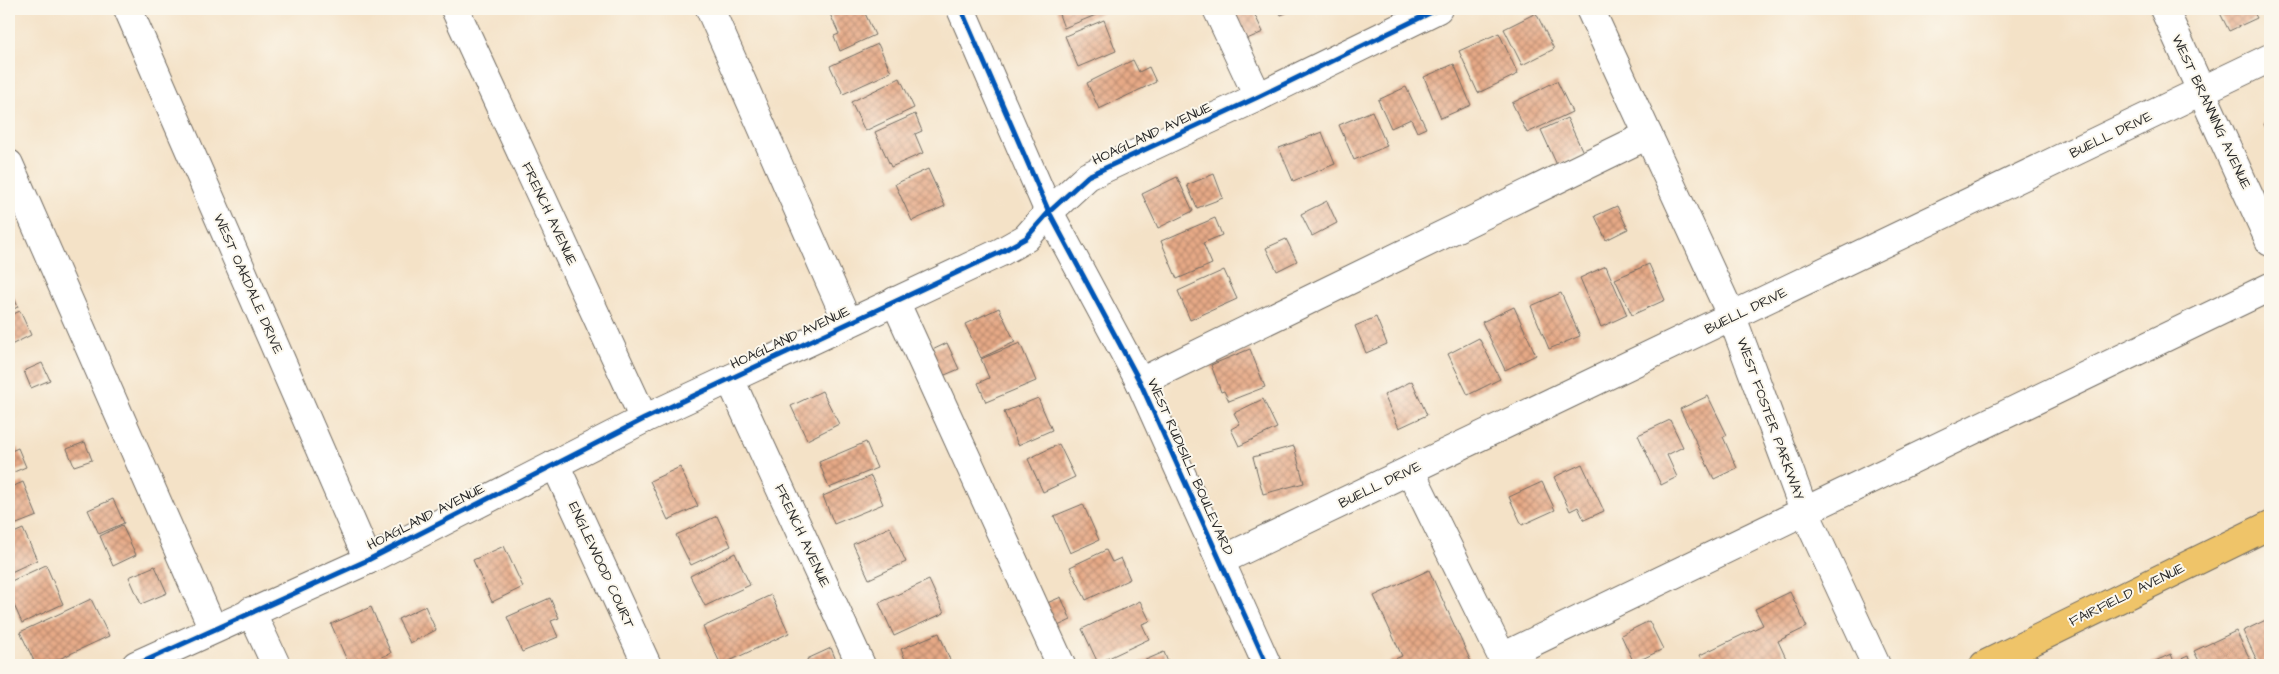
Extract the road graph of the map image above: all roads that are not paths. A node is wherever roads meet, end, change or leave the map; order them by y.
1 (128, 9) edge
2 (455, 9) edge
3 (710, 9) edge
4 (961, 9) edge
5 (1217, 9) edge
6 (1438, 9) edge
7 (1590, 9) edge
8 (2164, 9) edge
9 (2270, 58) edge
10 (2201, 91) junction
11 (1258, 97) junction
12 (1648, 135) junction
13 (9, 164) edge
14 (1049, 212) junction
15 (2270, 242) edge
16 (2270, 287) edge
17 (895, 301) junction
18 (1732, 317) junction
19 (848, 323) junction
20 (730, 379) junction
21 (1140, 382) junction
22 (644, 419) junction
23 (554, 464) junction
24 (1410, 470) junction
25 (1804, 510) junction
26 (2270, 525) edge
27 (368, 560) junction
28 (1220, 561) junction
29 (251, 612) junction
30 (213, 629) junction
31 (1503, 661) edge
32 (136, 665) edge
33 (276, 665) edge
34 (647, 665) edge
35 (861, 665) edge
36 (1061, 665) edge
37 (1267, 665) edge
38 (1876, 665) edge
39 (1984, 665) edge

1 - 27 street, WEST OAKDALE DRIVE
2 - 22 street, FRENCH AVENUE
3 - 19 street
4 - 14 street, WEST RUDISILL BOULEVARD
5 - 11 street
6 - 11 street, HOAGLAND AVENUE
7 - 12 street, WEST FOSTER PARKWAY
8 - 10 street, WEST BRANNING AVENUE
9 - 10 street, BUELL DRIVE
10 - 15 street, WEST BRANNING AVENUE
10 - 18 street, BUELL DRIVE
11 - 14 street, HOAGLAND AVENUE
12 - 18 street, WEST FOSTER PARKWAY
12 - 21 street
13 - 30 street
14 - 17 street, HOAGLAND AVENUE
14 - 21 street, WEST RUDISILL BOULEVARD
16 - 25 street
17 - 19 street, HOAGLAND AVENUE
17 - 36 street
18 - 24 street, BUELL DRIVE
18 - 25 street, WEST FOSTER PARKWAY
19 - 20 street, HOAGLAND AVENUE
20 - 22 street, HOAGLAND AVENUE
20 - 35 street, FRENCH AVENUE
21 - 28 street, WEST RUDISILL BOULEVARD
22 - 23 street, HOAGLAND AVENUE
23 - 27 street, HOAGLAND AVENUE
23 - 34 street, ENGLEWOOD COURT
24 - 28 street, BUELL DRIVE
24 - 31 street
25 - 31 street
25 - 38 street, WEST FOSTER PARKWAY
26 - 39 main road, FAIRFIELD AVENUE
27 - 29 street, HOAGLAND AVENUE
28 - 37 street, WEST RUDISILL BOULEVARD
29 - 30 street, HOAGLAND AVENUE
29 - 33 street
30 - 32 street, HOAGLAND AVENUE

